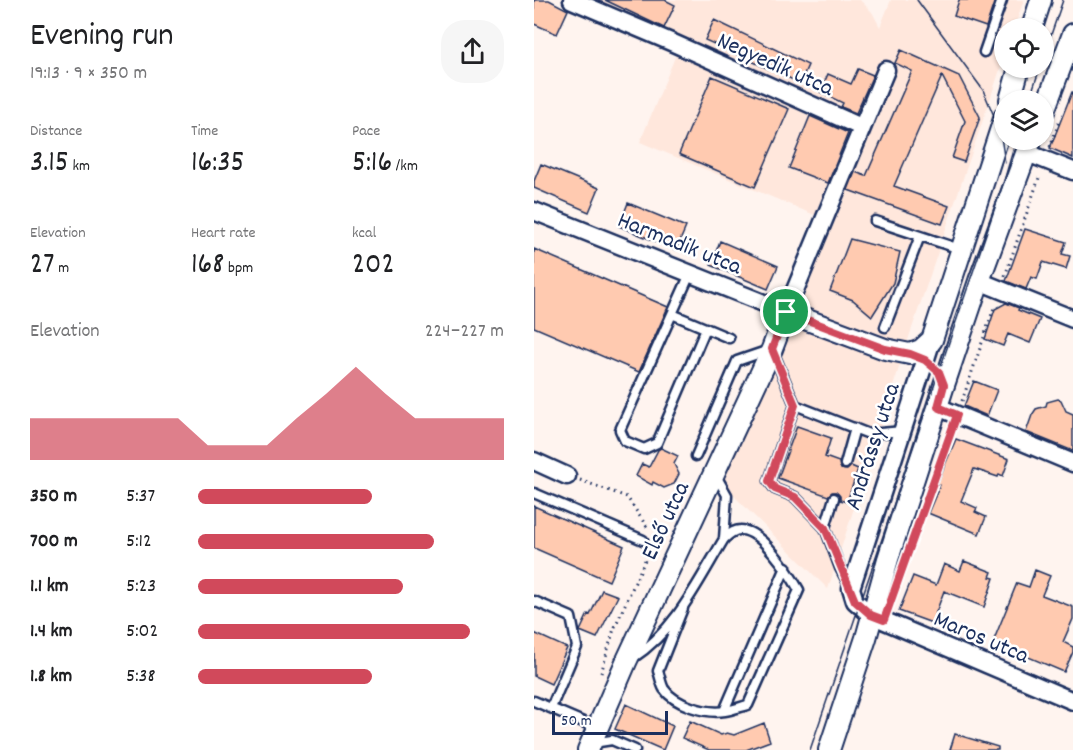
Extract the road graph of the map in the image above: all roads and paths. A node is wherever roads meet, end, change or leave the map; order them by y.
1 (572, 0) edge
2 (1002, 0) edge
3 (1041, 0) edge
4 (1035, 18) edge
5 (1073, 34) edge
6 (984, 52) dead end
7 (886, 70) dead end
8 (1052, 90) edge
9 (861, 127) junction
10 (994, 149) edge
11 (1027, 150) edge
12 (1035, 150) edge
13 (1043, 168) dead end
14 (1073, 171) edge
15 (534, 211) edge
16 (875, 221) dead end
17 (920, 236) junction
18 (960, 249) junction
19 (690, 274) junction
20 (1004, 279) dead end
21 (979, 281) junction
22 (996, 303) dead end
23 (786, 312) junction
24 (672, 314) junction
25 (1073, 319) edge
26 (885, 327) dead end
27 (706, 328) junction
28 (729, 338) dead end
29 (772, 349) junction
30 (917, 357) junction
31 (944, 385) junction
32 (795, 405) junction
33 (938, 407) junction
34 (957, 415) junction
35 (855, 428) junction
36 (903, 431) junction
37 (696, 456) dead end
38 (534, 461) edge
39 (1073, 463) edge
40 (844, 464) dead end
41 (715, 474) junction
42 (567, 476) joint
43 (534, 493) edge
44 (834, 498) dead end
45 (926, 501) dead end
46 (825, 528) junction
47 (649, 531) dead end
48 (655, 539) dead end
49 (723, 539) junction
50 (643, 540) dead end
51 (786, 567) junction
52 (851, 588) junction
53 (534, 601) edge
54 (682, 608) junction
55 (871, 615) junction
56 (626, 663) junction
57 (598, 681) dead end
58 (534, 701) edge
59 (1073, 701) edge
60 (551, 708) junction
61 (724, 711) junction
62 (593, 743) edge
63 (635, 750) edge
64 (829, 750) edge

1 - 9 street, Negyedik utca
2 - 6 lane
3 - 4 street
5 - 8 street
7 - 9 street
9 - 23 street
10 - 18 street
11 - 21 street
12 - 14 street
13 - 20 path
15 - 19 street, Harmadik utca
16 - 17 lane
17 - 18 lane
17 - 26 lane
18 - 30 street
19 - 23 street, Harmadik utca
19 - 24 lane
21 - 25 street
21 - 31 street
22 - 34 path
23 - 29 street, Első utca
23 - 30 street, Harmadik utca
24 - 27 lane
24 - 27 lane
27 - 28 lane
29 - 32 lane
29 - 37 lane
29 - 41 street, Első utca
30 - 31 street
30 - 36 street, Andrássy utca
31 - 33 street
32 - 35 lane
32 - 46 lane
33 - 34 street
33 - 55 street
34 - 39 street
34 - 45 path
35 - 36 lane
35 - 40 lane
36 - 52 street, Andrássy utca
38 - 42 street
41 - 49 lane
41 - 56 street, Első utca
42 - 47 path
43 - 50 lane
44 - 46 lane
46 - 52 lane
48 - 57 path
49 - 51 lane
49 - 54 lane
51 - 61 lane
51 - 61 lane
52 - 55 street
53 - 60 lane
54 - 56 lane
54 - 61 lane
55 - 59 street, Maros utca
55 - 64 street
56 - 62 street, Első utca
58 - 60 lane
60 - 62 lane
62 - 63 lane

